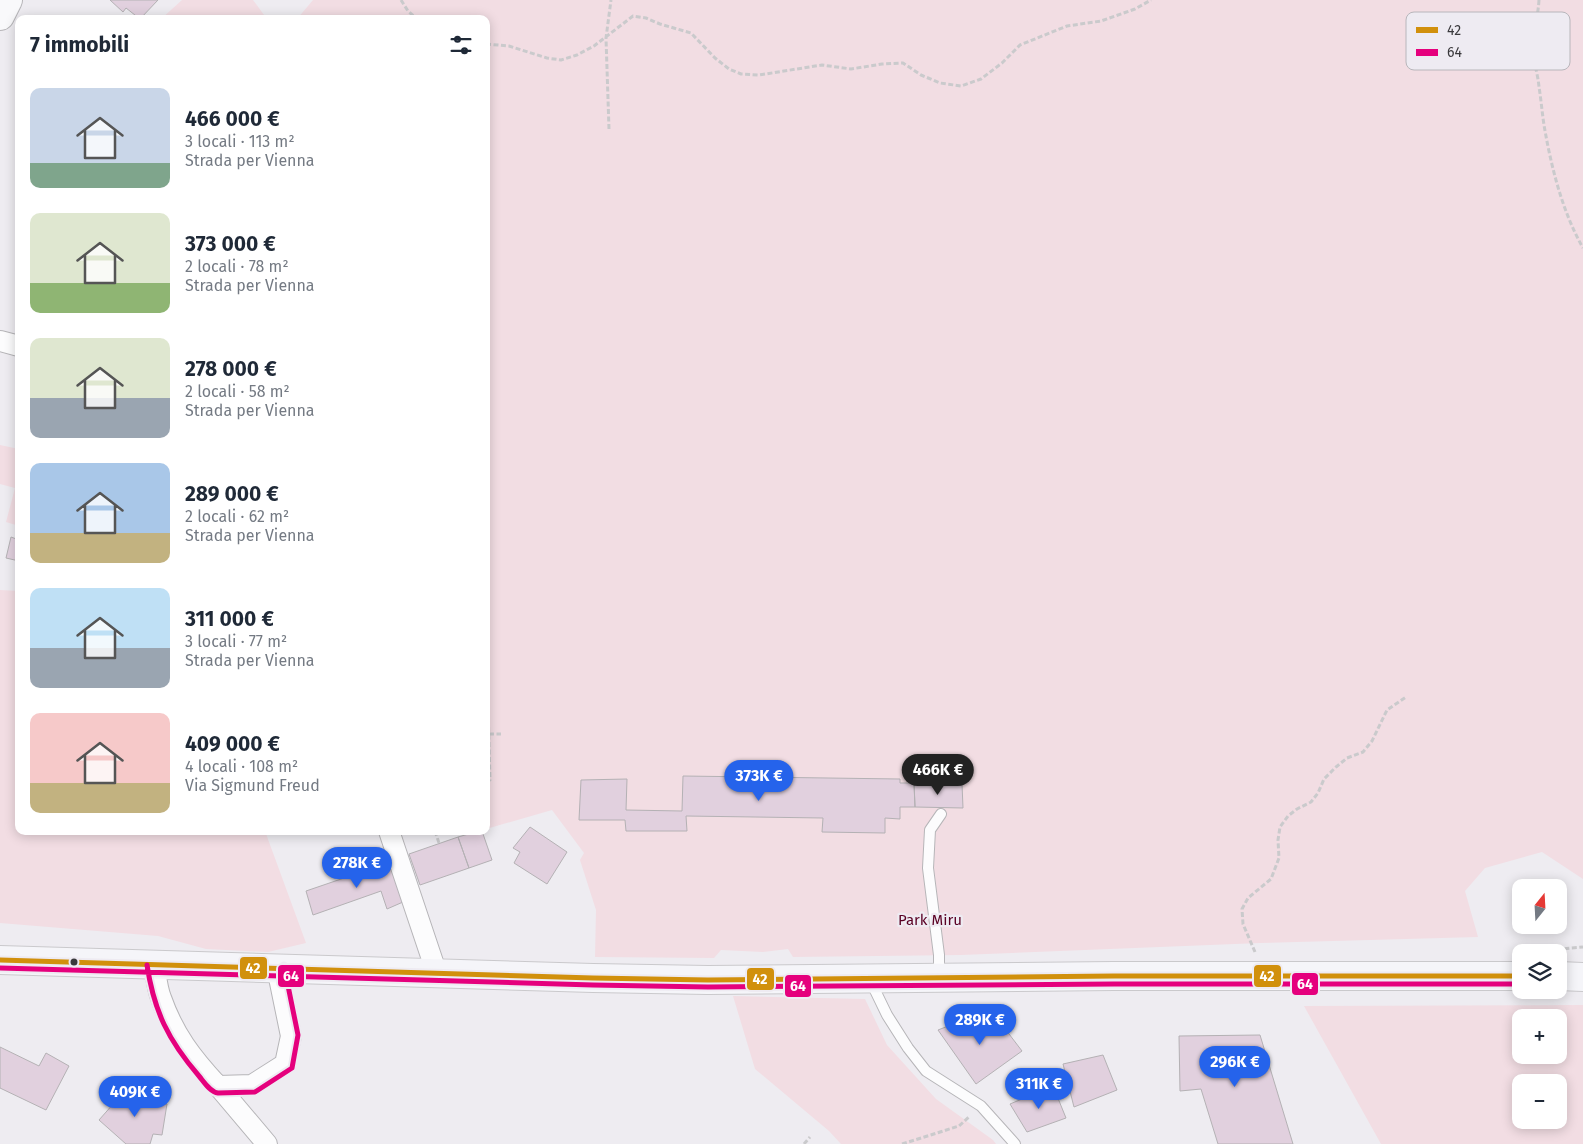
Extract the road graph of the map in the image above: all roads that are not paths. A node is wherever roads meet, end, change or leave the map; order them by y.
1 (8, 0) edge
2 (0, 16) edge
3 (0, 341) edge
4 (15, 345) edge
5 (940, 814) dead end
6 (389, 835) edge
7 (0, 960) edge
8 (154, 964) junction
9 (277, 968) junction
10 (437, 974) junction
11 (1512, 976) edge
12 (1567, 976) edge
13 (1583, 976) edge
14 (870, 978) junction
15 (940, 978) junction
16 (218, 1086) junction
17 (267, 1144) edge
18 (1016, 1144) edge

1 - 2 main road
3 - 4 street
5 - 15 lane
6 - 10 street
7 - 8 main road
8 - 9 main road
8 - 16 street
9 - 10 main road
9 - 16 street
10 - 14 main road
11 - 15 main road
12 - 13 main road
14 - 15 main road
14 - 18 lane
16 - 17 street

